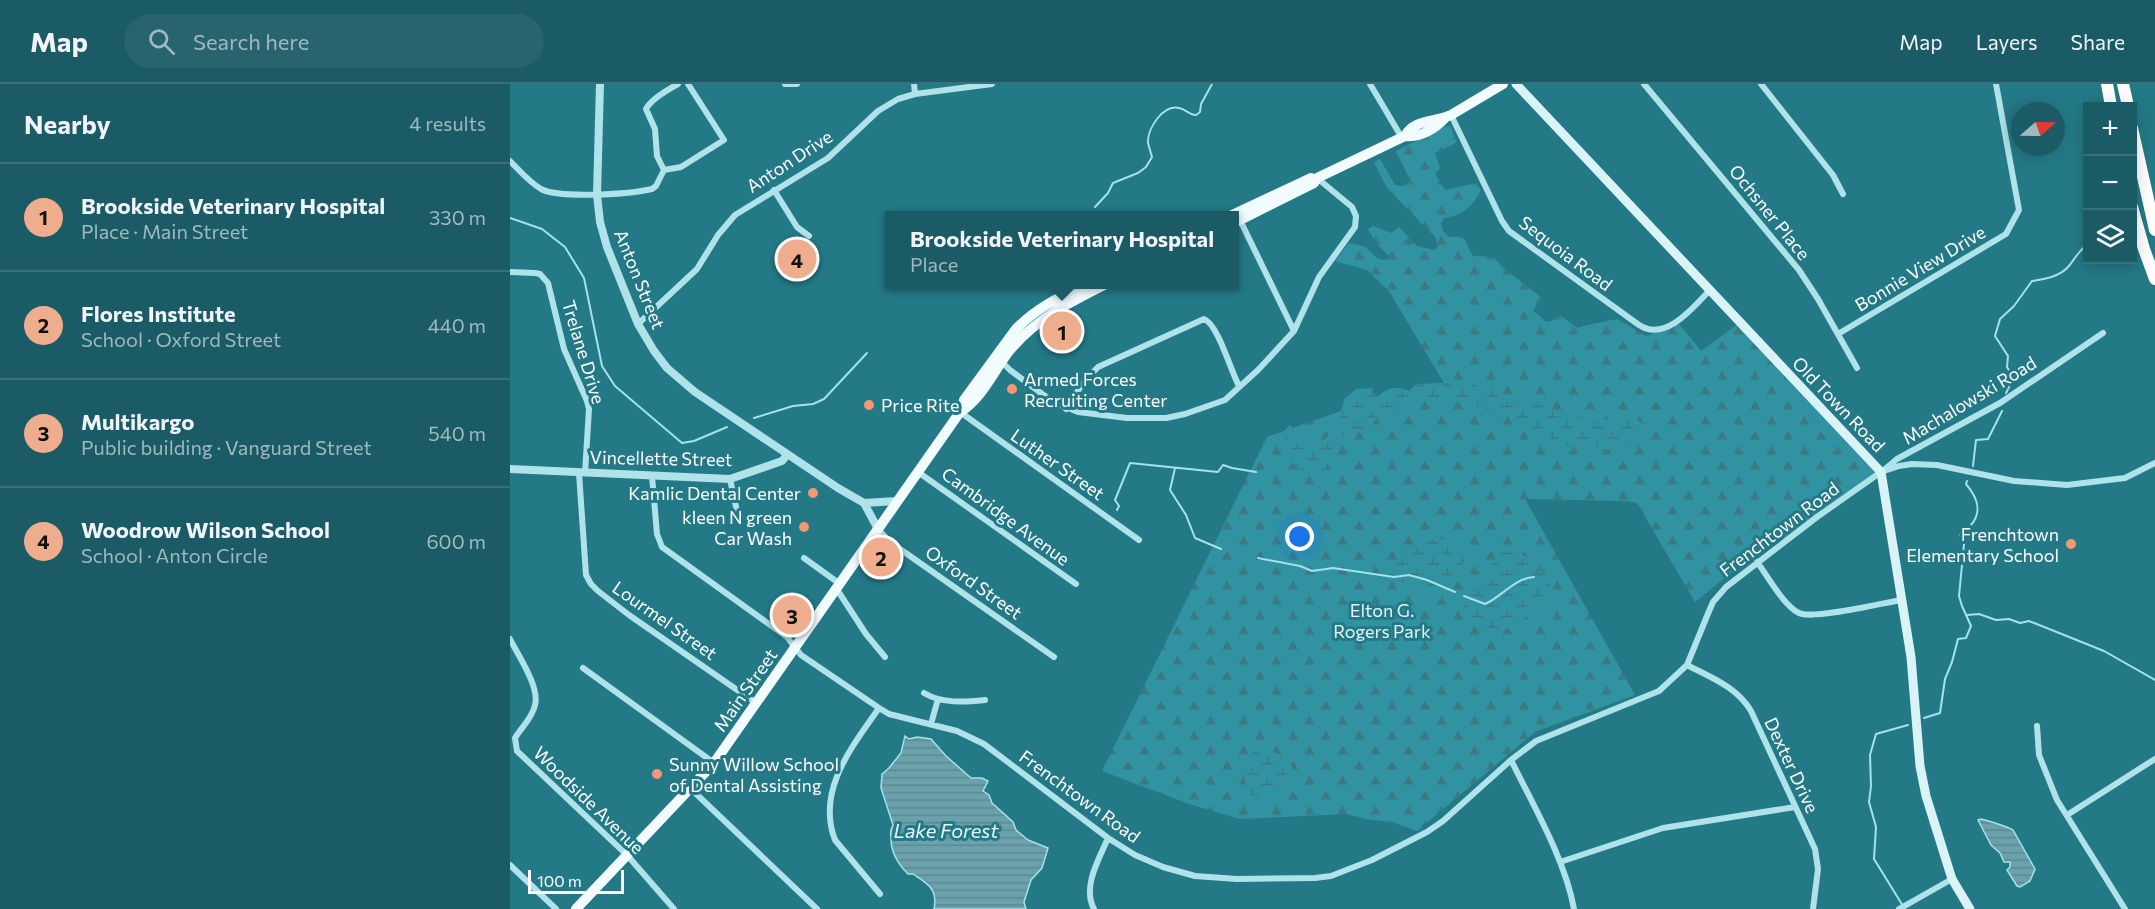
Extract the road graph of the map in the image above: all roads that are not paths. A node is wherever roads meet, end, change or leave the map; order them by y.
1 (600, 84) edge
2 (678, 84) edge
3 (688, 84) edge
4 (785, 84) edge
5 (797, 84) edge
6 (914, 84) edge
7 (992, 84) edge
8 (1370, 84) edge
9 (1503, 84) edge
10 (1516, 84) edge
11 (1644, 84) edge
12 (1761, 84) edge
13 (1996, 84) edge
14 (2107, 84) edge
15 (2123, 84) edge
16 (915, 94) junction
17 (2110, 102) edge
18 (2127, 102) edge
19 (1448, 116) junction
20 (1404, 137) junction
21 (2137, 147) edge
22 (510, 161) edge
23 (664, 170) junction
24 (1317, 178) junction
25 (774, 190) junction
26 (1843, 194) dead end
27 (597, 195) junction
28 (2134, 210) edge
29 (1239, 217) edge
30 (1239, 224) edge
31 (2155, 230) edge
32 (809, 236) dead end
33 (510, 272) edge
34 (2155, 279) edge
35 (1080, 289) edge
36 (1096, 289) edge
37 (1709, 291) junction
38 (1053, 306) junction
39 (638, 324) junction
40 (1294, 331) junction
41 (2103, 333) dead end
42 (1838, 334) junction
43 (998, 358) junction
44 (1857, 368) dead end
45 (1239, 386) junction
46 (1066, 409) junction
47 (960, 412) junction
48 (1915, 449) junction
49 (787, 455) junction
50 (2155, 463) edge
51 (1919, 464) junction
52 (510, 469) edge
53 (918, 472) junction
54 (1881, 472) junction
55 (582, 473) junction
56 (652, 476) junction
57 (730, 479) junction
58 (897, 501) junction
59 (864, 503) junction
60 (738, 516) dead end
61 (878, 529) junction
62 (1139, 540) dead end
63 (804, 558) dead end
64 (1757, 562) junction
65 (1076, 584) dead end
66 (838, 586) junction
67 (1901, 600) junction
68 (510, 639) edge
69 (795, 647) junction
70 (885, 657) dead end
71 (1054, 657) dead end
72 (1687, 665) junction
73 (583, 668) dead end
74 (924, 693) dead end
75 (938, 699) junction
76 (985, 700) dead end
77 (756, 703) junction
78 (879, 708) junction
79 (931, 724) junction
80 (2037, 726) dead end
81 (2155, 759) edge
82 (1511, 760) junction
83 (714, 763) junction
84 (690, 788) junction
85 (1795, 807) junction
86 (2067, 815) junction
87 (1108, 838) junction
88 (627, 855) junction
89 (1560, 862) junction
90 (510, 865) edge
91 (1952, 879) junction
92 (880, 894) dead end
93 (1902, 908) edge
94 (556, 909) edge
95 (576, 909) edge
96 (674, 909) edge
97 (817, 909) edge
98 (1094, 909) edge
99 (1574, 909) edge
100 (1813, 909) edge
101 (1970, 909) edge
102 (2126, 909) edge

1 - 27 street, Anton Street
2 - 23 street
3 - 23 street
4 - 5 street
6 - 16 street
7 - 16 street, Anton Drive
8 - 20 street
9 - 19 main road
10 - 37 main road, Old Town Road
11 - 42 street, Ochsner Place
12 - 26 street
13 - 42 street, Bonnie View Drive
14 - 17 highway
15 - 18 highway
16 - 25 street, Anton Drive
19 - 20 main road
19 - 37 street, Sequoia Road
20 - 24 main road
21 - 31 highway
22 - 27 street
23 - 27 street
24 - 29 main road
24 - 40 street
25 - 32 street
25 - 39 street, Anton Drive
27 - 39 street, Anton Street
28 - 34 highway
30 - 40 street
33 - 55 street, Trelane Drive
35 - 38 main road, Main Street
36 - 38 main road, Main Street
37 - 54 main road, Old Town Road
38 - 43 main road, Main Street
39 - 49 street, Anton Street
40 - 45 street
41 - 48 street, Machalowski Road
42 - 44 street, Ochsner Place
43 - 46 street
43 - 47 main road, Main Street
45 - 46 street
45 - 46 street
47 - 53 main road, Main Street
47 - 62 street, Luther Street
48 - 51 street
48 - 54 street, Machalowski Road
49 - 57 street, Vincellette Street
49 - 59 street
50 - 51 street, Frenchtown Road
51 - 54 street, Frenchtown Road
52 - 55 street, Vincellette Street
53 - 58 main road, Main Street
53 - 65 street, Cambridge Avenue
54 - 64 street, Frenchtown Road
54 - 67 main road, Old Town Road
55 - 56 street, Vincellette Street
55 - 77 street, Lourmel Street
56 - 57 street, Vincellette Street
56 - 69 street, Frenchtown Road
57 - 60 street
58 - 59 street
58 - 61 main road, Main Street
59 - 61 street
61 - 66 main road, Main Street
61 - 71 street, Oxford Street
63 - 66 street
64 - 67 street
64 - 72 street, Frenchtown Road
66 - 69 main road, Main Street
66 - 70 street
67 - 91 main road, Old Town Road
68 - 88 street, Woodside Avenue
69 - 77 main road, Main Street
69 - 78 street, Frenchtown Road
72 - 82 street, Frenchtown Road
72 - 85 street, Dexter Drive
73 - 83 street
74 - 75 street
75 - 76 street
75 - 79 street
77 - 83 main road, Main Street
78 - 79 street, Frenchtown Road
78 - 92 street
79 - 87 street, Frenchtown Road
80 - 86 street
81 - 86 street
82 - 87 street, Frenchtown Road
82 - 89 street
83 - 84 main road, Main Street
84 - 88 main road, Main Street
84 - 97 street
85 - 89 street
85 - 100 street, Dexter Drive
86 - 102 street
87 - 98 street
88 - 95 main road, Main Street
88 - 96 street, Woodside Avenue
89 - 99 street
90 - 94 street
91 - 93 street
91 - 101 main road, Old Town Road

